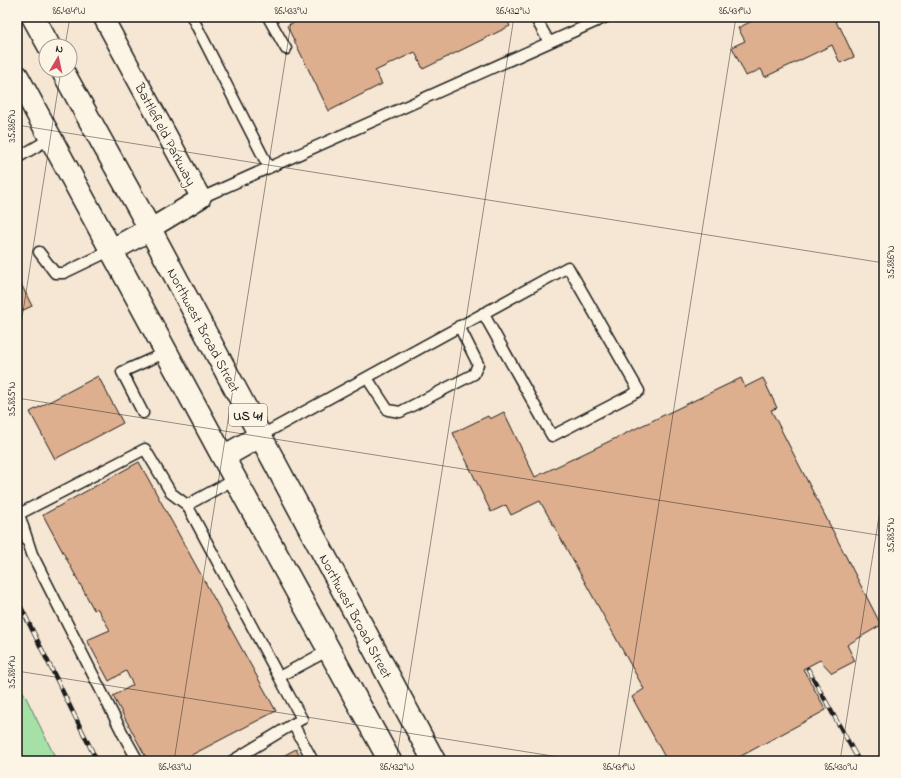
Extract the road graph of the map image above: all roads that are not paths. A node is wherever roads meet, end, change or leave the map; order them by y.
1 (33, 17) edge
2 (102, 17) edge
3 (192, 17) edge
4 (268, 17) edge
5 (535, 17) edge
6 (606, 17) edge
7 (45, 38) edge
8 (549, 42) junction
9 (286, 49) dead end
10 (17, 76) edge
11 (66, 78) edge
12 (22, 98) edge
13 (51, 138) junction
14 (17, 158) edge
15 (269, 168) junction
16 (201, 198) junction
17 (150, 229) junction
18 (112, 250) junction
19 (39, 252) dead end
20 (483, 314) junction
21 (460, 326) junction
22 (167, 352) junction
23 (366, 378) junction
24 (144, 413) dead end
25 (260, 436) junction
26 (223, 457) junction
27 (235, 479) junction
28 (187, 505) junction
29 (329, 650) junction
30 (279, 677) junction
31 (293, 724) junction
32 (237, 760) edge
33 (138, 761) edge
34 (313, 761) edge
35 (390, 761) edge
36 (434, 761) edge

1 - 7 main road
2 - 16 street, Battlefield Parkway
3 - 15 lane
4 - 9 lane
5 - 8 lane
6 - 8 lane
8 - 15 lane
10 - 12 main road, US 41
11 - 17 main road, Northwest Broad Street / US 41
12 - 13 main road, US 41
13 - 14 lane
13 - 18 main road, US 41
15 - 16 lane
16 - 17 street, Battlefield Parkway
17 - 18 main road
17 - 25 main road, Northwest Broad Street / US 41
18 - 19 lane
18 - 22 main road, US 41
20 - 20 lane
20 - 21 lane
21 - 23 lane
21 - 23 lane
22 - 24 lane
22 - 26 main road, US 41
23 - 25 lane
25 - 26 main road
25 - 36 main road, Northwest Broad Street / US 41
26 - 27 main road, US 41
27 - 28 lane
27 - 29 main road, US 41
28 - 30 lane
28 - 33 lane
29 - 30 lane
29 - 35 main road, US 41
30 - 31 lane
31 - 32 lane
31 - 34 lane

